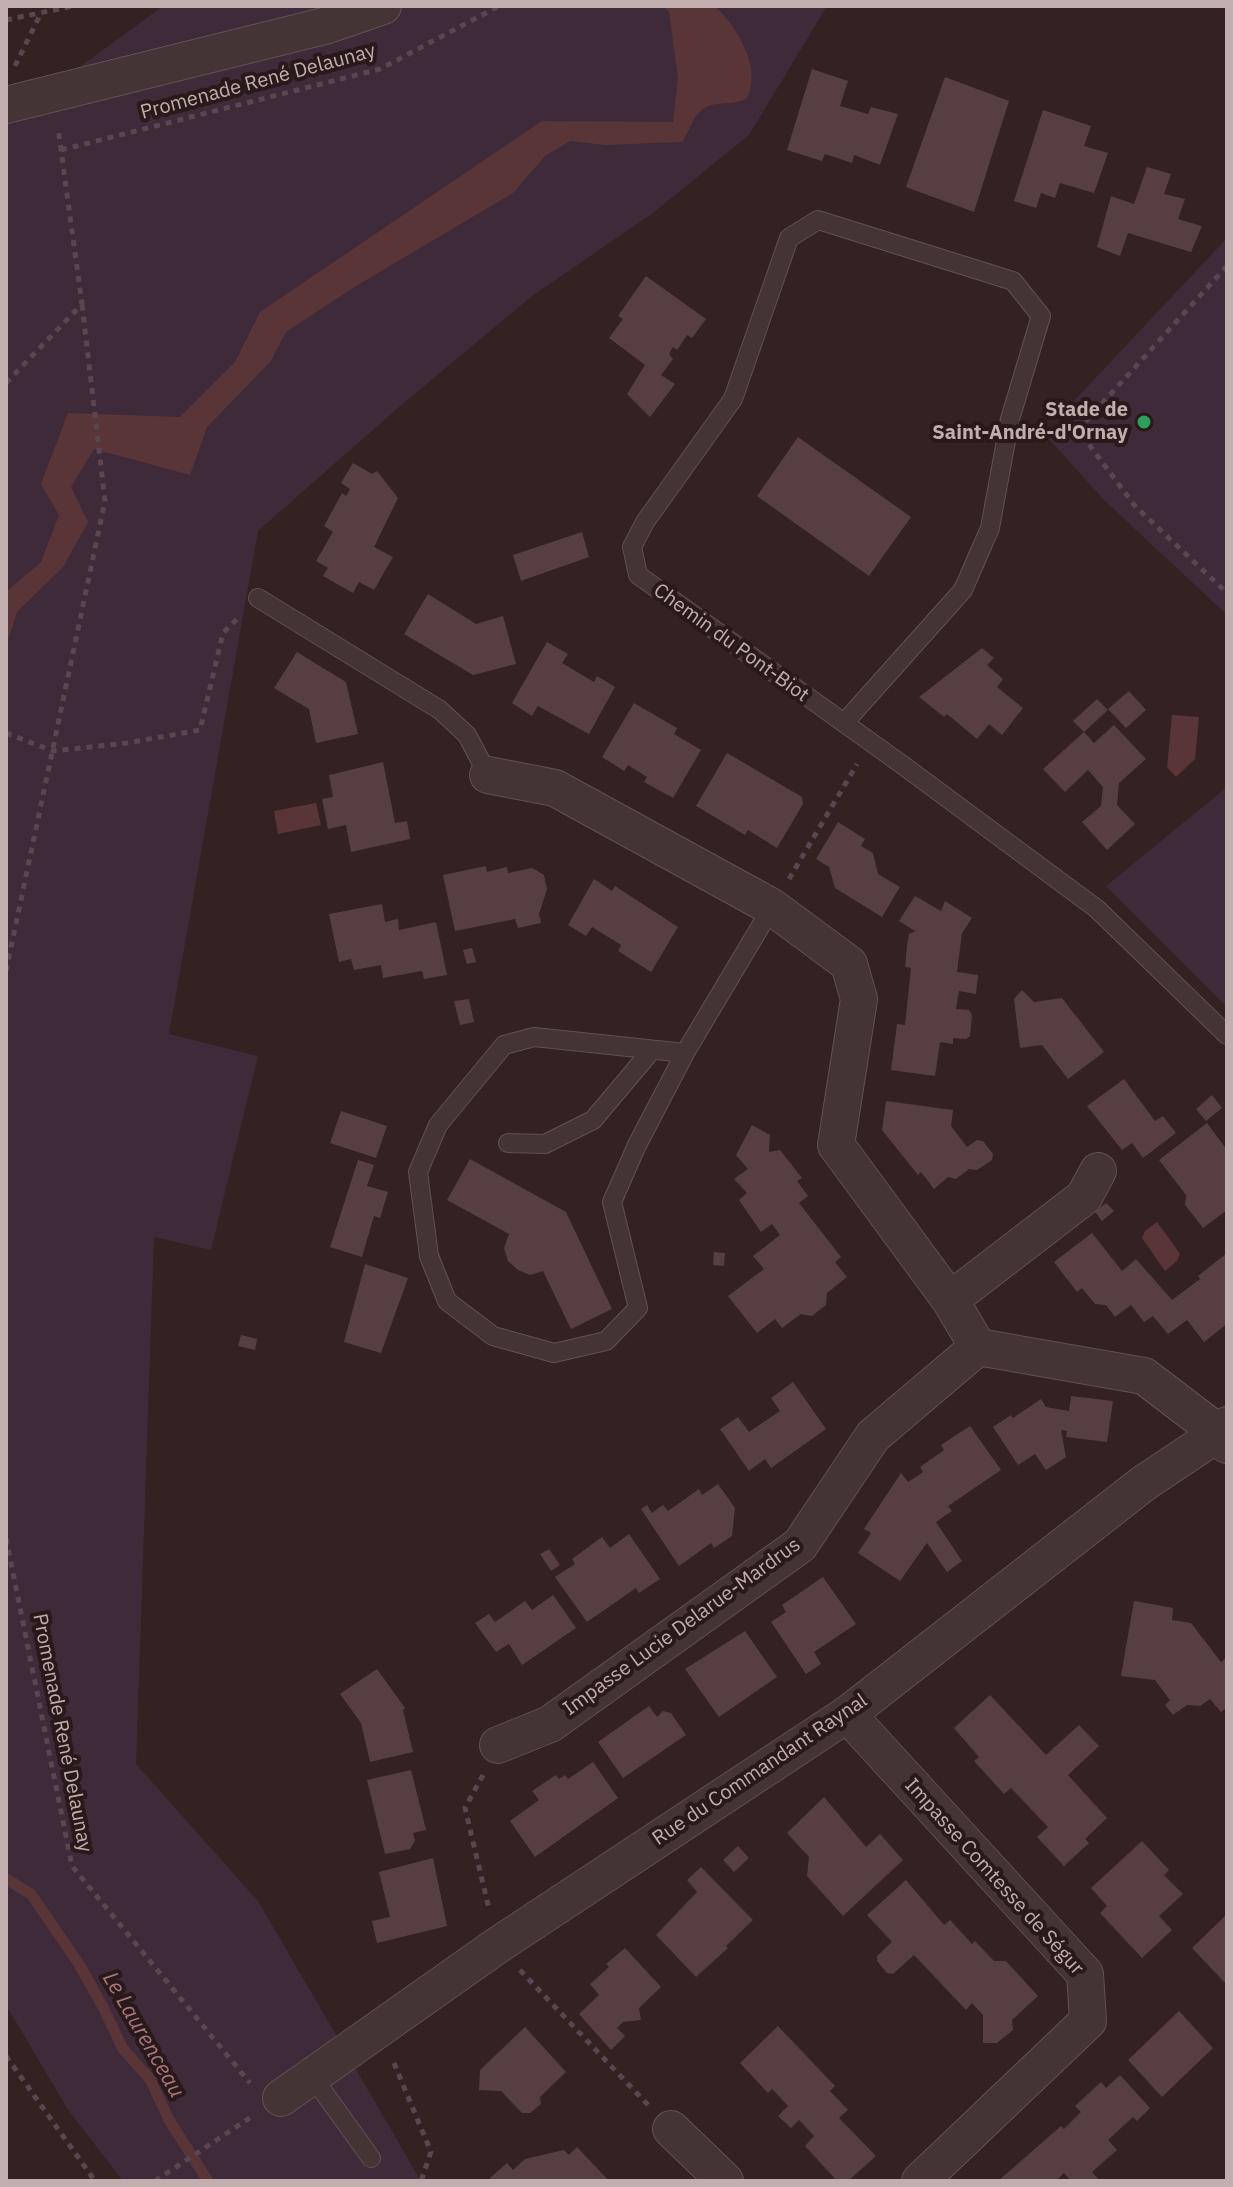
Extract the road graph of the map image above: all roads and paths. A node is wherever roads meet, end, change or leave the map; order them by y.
1 (73, 6) edge
2 (383, 6) edge
3 (499, 6) edge
4 (41, 13) junction
5 (6, 20) edge
6 (9, 89) edge
7 (53, 93) junction
8 (61, 150) junction
9 (1227, 266) edge
10 (82, 304) junction
11 (6, 383) edge
12 (1227, 593) edge
13 (258, 598) joint
14 (844, 723) junction
15 (6, 733) edge
16 (871, 742) junction
17 (53, 751) junction
18 (488, 775) joint
19 (772, 907) junction
20 (6, 971) edge
21 (1227, 1035) edge
22 (652, 1050) junction
23 (685, 1053) junction
24 (508, 1143) dead end
25 (1098, 1171) dead end
26 (950, 1300) junction
27 (978, 1347) junction
28 (1224, 1435) edge
29 (6, 1538) edge
30 (849, 1713) junction
31 (498, 1745) dead end
32 (379, 2029) junction
33 (6, 2056) edge
34 (312, 2076) junction
35 (270, 2096) joint
36 (671, 2129) dead end
37 (219, 2137) dead end
38 (371, 2158) dead end
39 (95, 2181) edge
40 (155, 2181) edge
41 (421, 2181) edge
42 (725, 2181) edge
43 (920, 2181) edge

1 - 4 path
2 - 7 street
3 - 8 path, Promenade René Delaunay
4 - 5 path
4 - 6 path
6 - 7 street
7 - 8 path
8 - 10 path
9 - 12 path
10 - 11 path
10 - 17 path
13 - 17 path
13 - 18 lane
14 - 14 lane, Chemin du Pont-Biot
14 - 16 lane, Chemin du Pont-Biot
15 - 17 path
16 - 19 path
16 - 21 lane, Chemin du Pont-Biot
17 - 20 path
18 - 19 street
19 - 23 lane
19 - 26 street
22 - 23 lane
22 - 23 lane
22 - 24 lane
25 - 26 street
26 - 27 street
27 - 28 street
27 - 31 street, Impasse Lucie Delarue-Mardrus
28 - 30 street, Rue du Commandant Raynal
29 - 35 path, Promenade René Delaunay
30 - 32 street, Rue du Commandant Raynal
30 - 43 street, Impasse Comtesse de Ségur
32 - 34 street, Rue du Commandant Raynal
32 - 41 path
33 - 39 path
34 - 35 street, Rue du Commandant Raynal
34 - 38 lane
36 - 42 street
37 - 40 path

